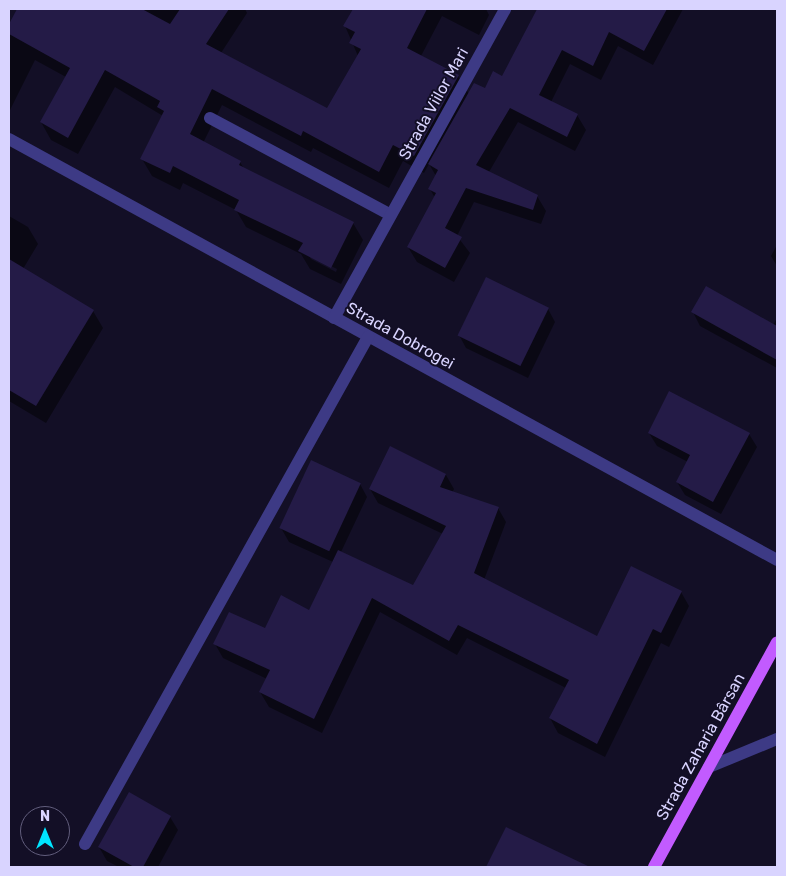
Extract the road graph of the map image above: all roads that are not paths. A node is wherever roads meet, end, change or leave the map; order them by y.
1 (505, 9) edge
2 (210, 118) dead end
3 (9, 139) edge
4 (391, 215) junction
5 (334, 318) junction
6 (368, 337) junction
7 (777, 560) edge
8 (777, 642) edge
9 (777, 739) edge
10 (709, 767) junction
11 (85, 844) dead end
12 (654, 867) edge

1 - 4 street, Strada Viilor Mari
2 - 4 street
3 - 5 street, Strada Dobrogei
4 - 5 street, Strada Viilor Mari
5 - 6 street, Strada Dobrogei
6 - 7 street, Strada Dobrogei
6 - 11 street
8 - 10 main road, Strada Zaharia Bârsan
9 - 10 street
10 - 12 main road, Strada Zaharia Bârsan

